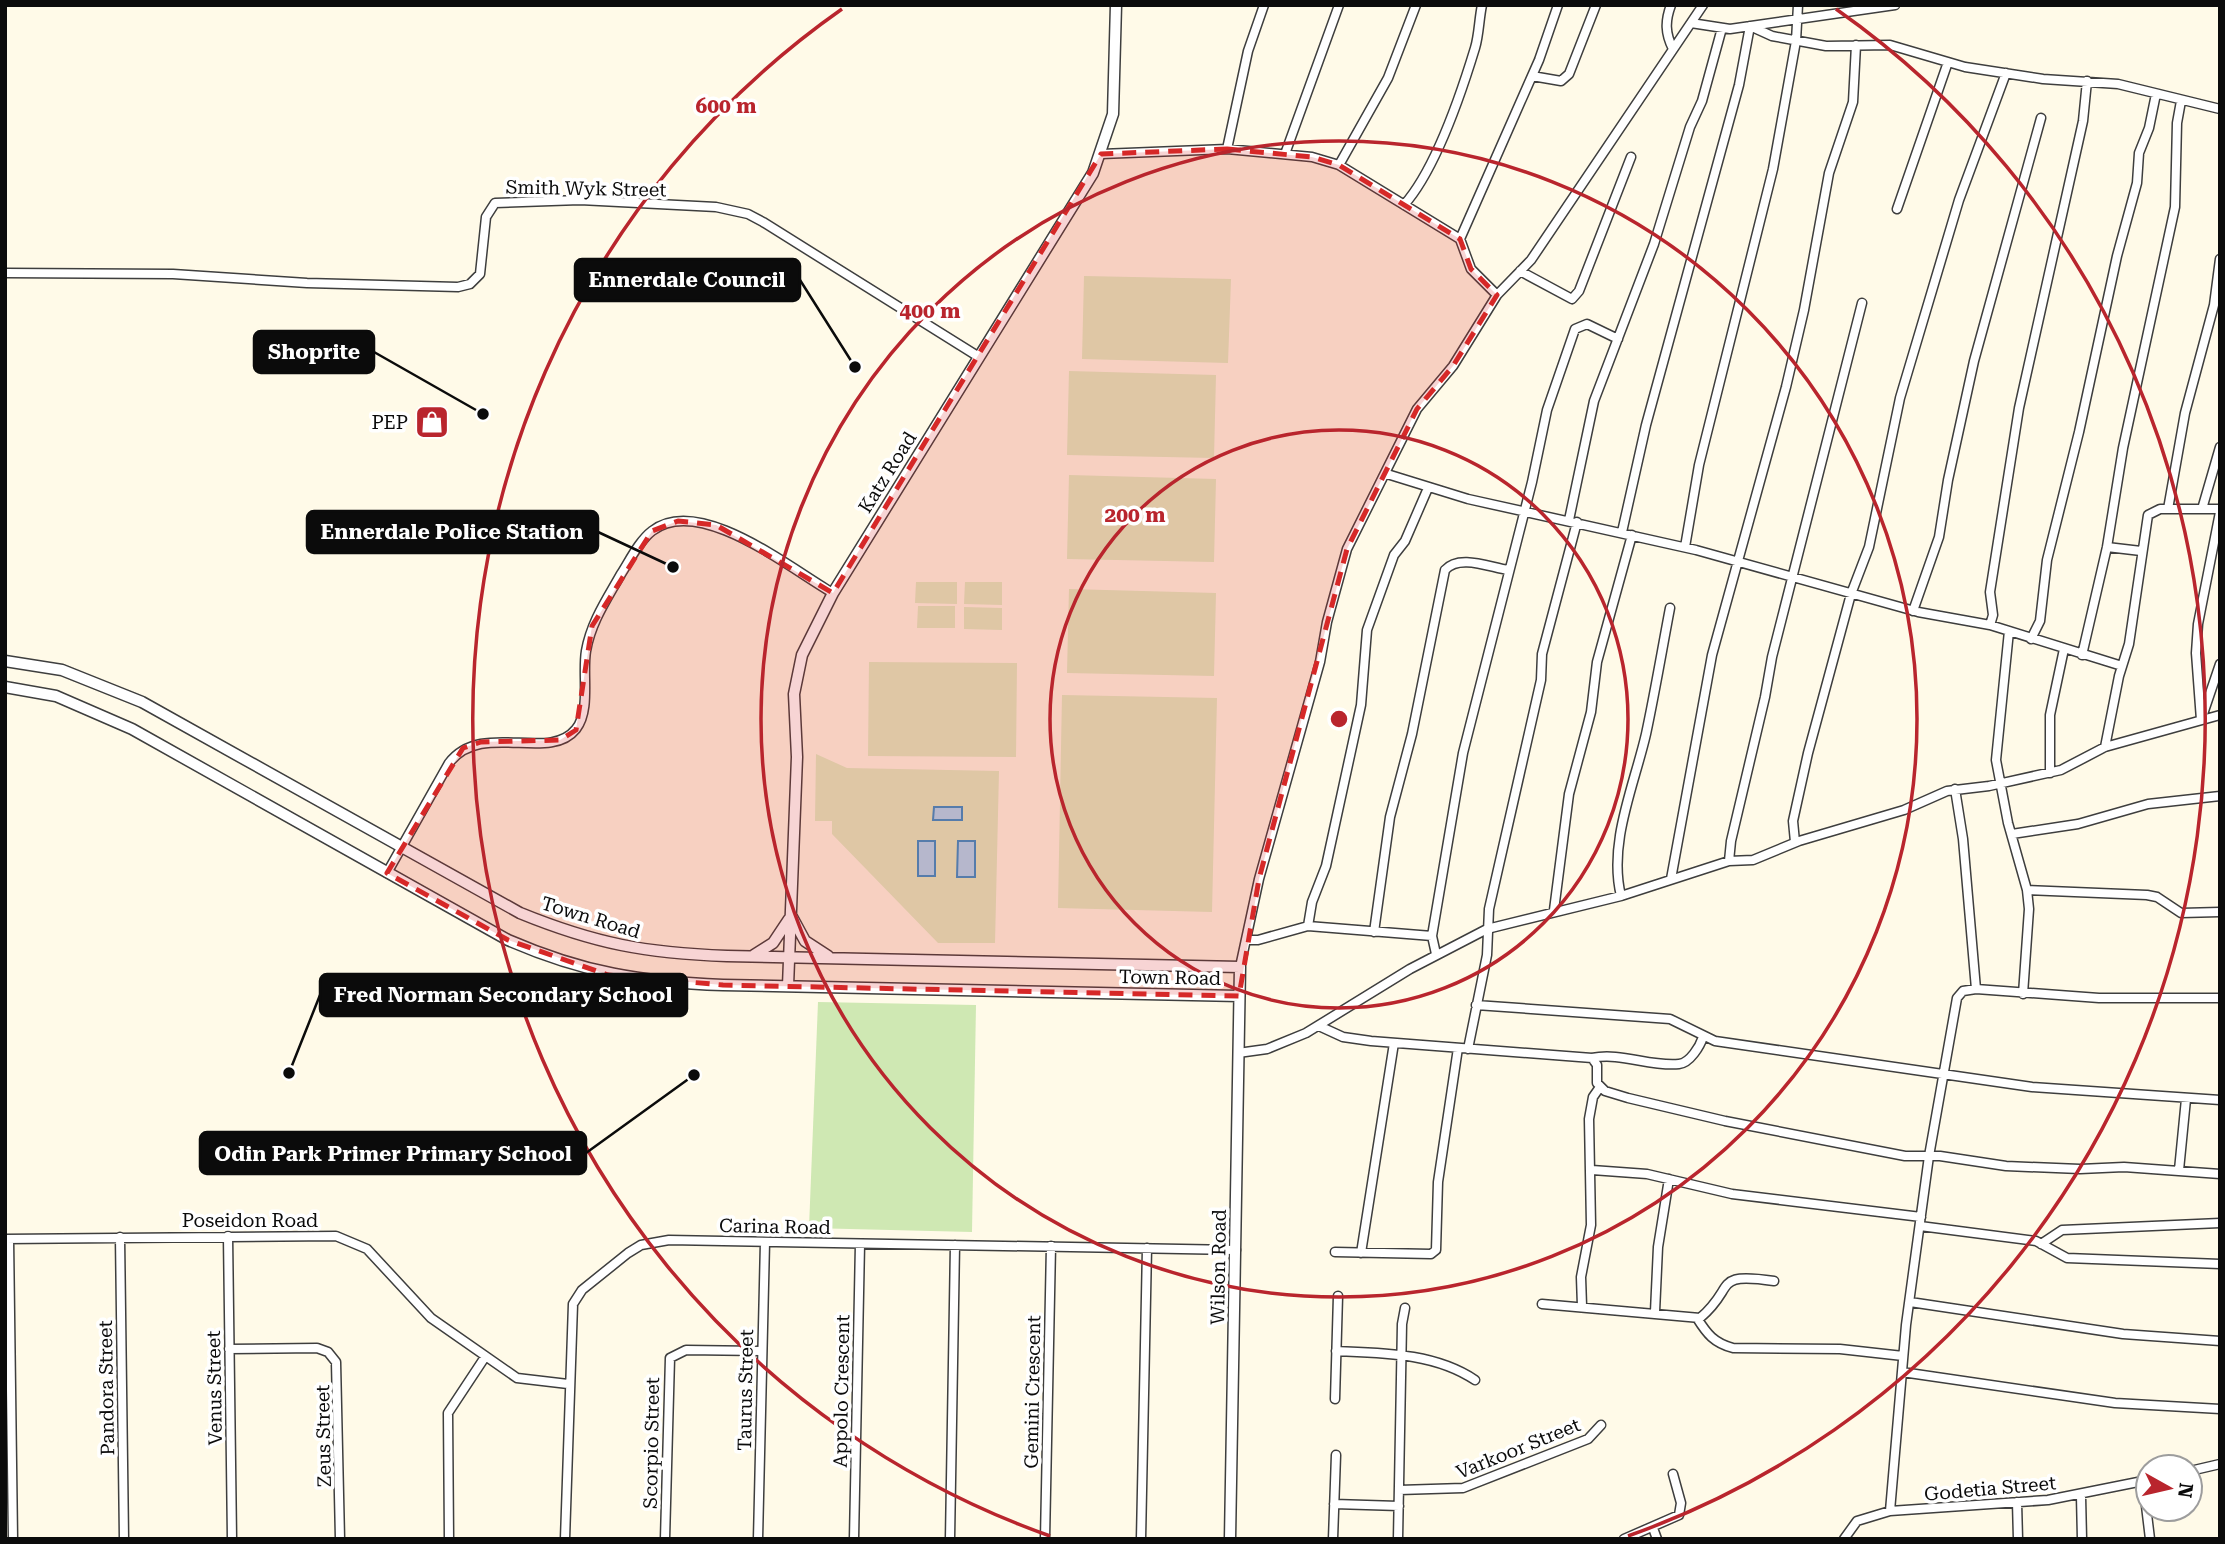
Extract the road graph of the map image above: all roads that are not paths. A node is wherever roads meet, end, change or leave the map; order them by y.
1 (1116, 5) edge
2 (1264, 5) edge
3 (1339, 5) edge
4 (1416, 5) edge
5 (1482, 5) edge
6 (1558, 5) edge
7 (1596, 5) edge
8 (1671, 5) edge
9 (1703, 5) edge
10 (1798, 5) edge
11 (1895, 5) edge
12 (1796, 20) junction
13 (1691, 23) junction
14 (1750, 26) junction
15 (1721, 28) junction
16 (1796, 41) junction
17 (1856, 45) junction
18 (1673, 49) junction
19 (1948, 62) junction
20 (2006, 73) junction
21 (1532, 76) junction
22 (2087, 80) junction
23 (2156, 94) junction
24 (2181, 101) junction
25 (2220, 109) edge
26 (2040, 118) dead end
27 (1227, 149) junction
28 (1285, 153) junction
29 (1101, 154) junction
30 (1631, 157) dead end
31 (1339, 165) junction
32 (1404, 205) junction
33 (1897, 209) dead end
34 (1460, 239) junction
35 (2220, 259) edge
36 (1520, 271) junction
37 (5, 273) edge
38 (1497, 295) junction
39 (1862, 303) dead end
40 (1618, 339) junction
41 (979, 357) junction
42 (2220, 447) edge
43 (1387, 474) junction
44 (1427, 488) junction
45 (2168, 509) junction
46 (2202, 509) junction
47 (1523, 510) junction
48 (2220, 510) edge
49 (1573, 521) junction
50 (1622, 532) junction
51 (1632, 535) junction
52 (1685, 547) junction
53 (2107, 547) junction
54 (2141, 551) junction
55 (1736, 561) junction
56 (1508, 570) junction
57 (1791, 578) junction
58 (833, 593) junction
59 (1851, 594) junction
60 (1670, 608) dead end
61 (1913, 611) junction
62 (1990, 625) junction
63 (2009, 631) junction
64 (2031, 639) junction
65 (2064, 649) junction
66 (2082, 655) junction
67 (7, 660) edge
68 (2220, 664) edge
69 (2122, 666) junction
70 (5, 687) edge
71 (2220, 715) edge
72 (2201, 720) junction
73 (2105, 747) junction
74 (2050, 773) junction
75 (2000, 783) junction
76 (1955, 789) junction
77 (2220, 796) edge
78 (2012, 834) junction
79 (1795, 842) junction
80 (401, 847) junction
81 (1729, 861) junction
82 (387, 873) junction
83 (1671, 879) junction
84 (2027, 891) junction
85 (1621, 896) junction
86 (1554, 910) junction
87 (2220, 912) edge
88 (791, 913) junction
89 (1308, 926) junction
90 (1487, 929) junction
91 (1374, 932) junction
92 (1432, 936) junction
93 (1246, 940) junction
94 (1436, 954) junction
95 (750, 956) junction
96 (789, 958) junction
97 (832, 958) junction
98 (1240, 967) junction
99 (788, 986) junction
100 (1976, 989) junction
101 (2023, 994) junction
102 (1239, 996) junction
103 (2220, 998) edge
104 (1476, 1005) junction
105 (1319, 1026) junction
106 (1703, 1037) junction
107 (1394, 1043) junction
108 (1458, 1048) junction
109 (1468, 1049) junction
110 (1238, 1053) junction
111 (1592, 1058) junction
112 (1943, 1073) junction
113 (1600, 1087) junction
114 (2186, 1099) junction
115 (2220, 1100) edge
116 (1929, 1156) junction
117 (1592, 1170) junction
118 (2179, 1170) junction
119 (2220, 1174) edge
120 (1669, 1179) junction
121 (1921, 1217) junction
122 (2220, 1223) edge
123 (1920, 1226) junction
124 (228, 1236) junction
125 (120, 1237) junction
126 (7, 1239) edge
127 (765, 1242) junction
128 (860, 1244) junction
129 (2041, 1244) junction
130 (955, 1245) junction
131 (1051, 1246) junction
132 (1147, 1248) junction
133 (1236, 1250) junction
134 (1335, 1252) dead end
135 (1361, 1253) junction
136 (2220, 1264) edge
137 (1774, 1281) dead end
138 (1338, 1296) dead end
139 (1910, 1302) junction
140 (1542, 1304) dead end
141 (1582, 1306) junction
142 (1405, 1308) dead end
143 (1655, 1311) junction
144 (1696, 1318) junction
145 (2220, 1341) edge
146 (229, 1349) junction
147 (761, 1351) junction
148 (1336, 1351) junction
149 (1401, 1354) junction
150 (1903, 1356) junction
151 (485, 1357) junction
152 (1902, 1372) junction
153 (1475, 1380) dead end
154 (568, 1384) junction
155 (1335, 1399) dead end
156 (2220, 1409) edge
157 (1601, 1425) dead end
158 (1336, 1455) dead end
159 (1673, 1474) dead end
160 (2134, 1484) edge
161 (1399, 1490) junction
162 (2081, 1496) junction
163 (2017, 1502) junction
164 (1334, 1504) junction
165 (1399, 1506) junction
166 (1890, 1511) junction
167 (1653, 1528) junction
168 (13, 1539) edge
169 (124, 1539) edge
170 (232, 1539) edge
171 (340, 1539) edge
172 (449, 1539) edge
173 (565, 1539) edge
174 (665, 1539) edge
175 (758, 1539) edge
176 (854, 1539) edge
177 (950, 1539) edge
178 (1045, 1539) edge
179 (1141, 1539) edge
180 (1230, 1539) edge
181 (1333, 1539) edge
182 (1398, 1539) edge
183 (1624, 1539) edge
184 (1657, 1539) edge
185 (1844, 1539) edge
186 (2018, 1539) edge
187 (2082, 1539) edge

1 - 29 street, Katz Road
2 - 27 street
3 - 28 street
4 - 31 street
5 - 32 street
6 - 21 street
7 - 21 street
8 - 18 street
9 - 13 street
10 - 12 street
11 - 12 street
12 - 14 street
12 - 16 street
13 - 15 street
13 - 18 street
14 - 15 street
14 - 16 street
14 - 50 street
15 - 40 street
16 - 17 street
16 - 52 street
17 - 19 street
17 - 55 street
18 - 36 street
19 - 20 street
19 - 33 street
20 - 22 street
20 - 59 street
21 - 34 street
22 - 23 street
22 - 62 street
23 - 24 street
23 - 64 street
24 - 25 street
24 - 53 street
26 - 61 street
27 - 28 street
27 - 29 street
28 - 31 street
29 - 41 street, Katz Road
30 - 36 street
31 - 32 street
32 - 34 street
34 - 38 street
35 - 45 street
36 - 38 street
37 - 41 street, Smith Wyk Street
38 - 43 street
39 - 57 street
40 - 47 street
40 - 49 street
41 - 58 street, Katz Road
42 - 46 street
43 - 44 street
43 - 93 street
44 - 47 street
44 - 89 street
45 - 46 street
45 - 54 street
46 - 48 street
47 - 49 street
47 - 56 street
48 - 72 street
49 - 50 street
49 - 90 street
50 - 51 street
51 - 52 street
51 - 86 street
52 - 55 street
53 - 54 street
53 - 66 street
54 - 69 street
55 - 57 street
55 - 83 street
56 - 91 street
56 - 92 street
57 - 59 street
57 - 81 street
58 - 80 street
58 - 88 street, Katz Road
59 - 61 street
59 - 79 street
60 - 85 street
61 - 62 street
62 - 63 street
63 - 64 street
63 - 75 street
64 - 65 street
65 - 66 street
65 - 74 street
66 - 69 street
67 - 80 street, Town Road
68 - 72 street
69 - 73 street
70 - 82 street, Town Road
71 - 72 street
72 - 73 street
73 - 74 street
74 - 75 street
75 - 76 street
75 - 78 street
76 - 79 street
76 - 100 street
77 - 78 street
78 - 84 street
79 - 81 street
80 - 82 street
80 - 95 street, Town Road
81 - 83 street
82 - 99 street, Town Road
83 - 85 street
84 - 87 street
84 - 101 street
85 - 86 street
86 - 90 street
88 - 95 street
88 - 96 street, Katz Road
88 - 97 street
89 - 91 street
89 - 93 street
90 - 94 street
90 - 104 street
91 - 92 street
92 - 94 street
93 - 98 street
94 - 105 street
95 - 96 street, Town Road
96 - 97 street, Town Road
96 - 99 street, Katz Road
97 - 98 street, Town Road
98 - 102 street, Town Road
99 - 102 street, Town Road
100 - 101 street
100 - 112 street
101 - 103 street
102 - 110 street, Wilson Road
104 - 106 street
104 - 109 street
105 - 107 street
105 - 110 street
106 - 111 street
106 - 112 street
107 - 108 street
107 - 135 street
108 - 109 street
108 - 135 street
109 - 111 street
110 - 133 street, Wilson Road
111 - 113 street
112 - 114 street
112 - 116 street
113 - 116 street
113 - 117 street
114 - 115 street
114 - 118 street
116 - 118 street
116 - 121 street
117 - 120 street
117 - 141 street
118 - 119 street
120 - 121 street
120 - 143 street
121 - 123 street
122 - 129 street
123 - 129 street
123 - 139 street
124 - 125 street, Poseidon Road
124 - 146 street, Venus Street
124 - 151 street, Poseidon Road
125 - 126 street, Poseidon Road
125 - 169 street, Pandora Street
126 - 168 street
127 - 128 street, Carina Road
127 - 147 street, Taurus Street
127 - 154 street, Carina Road
128 - 130 street, Carina Road
128 - 176 street, Appolo Crescent
129 - 136 street
130 - 131 street, Carina Road
130 - 177 street
131 - 132 street, Carina Road
131 - 178 street, Gemini Crescent
132 - 133 street, Carina Road
132 - 179 street
133 - 180 street, Wilson Road
134 - 135 street
137 - 144 street
138 - 148 street
139 - 145 street
139 - 150 street
140 - 141 street
141 - 143 street
142 - 149 street
143 - 144 street
144 - 150 street
146 - 170 street, Venus Street
146 - 171 street, Zeus Street
147 - 174 street, Scorpio Street
147 - 175 street, Taurus Street
148 - 149 street
148 - 155 street
149 - 153 street
149 - 161 street
150 - 152 street
151 - 154 street, Poseidon Road
151 - 172 street
152 - 156 street
152 - 166 street
154 - 173 street, Carina Road
157 - 161 street, Varkoor Street
158 - 164 street
159 - 167 street
160 - 162 street, Godetia Street
161 - 165 street
162 - 163 street, Godetia Street
162 - 187 street
163 - 166 street, Godetia Street
163 - 186 street
164 - 165 street
164 - 181 street
165 - 182 street
166 - 185 street, Godetia Street
167 - 183 street
167 - 184 street

